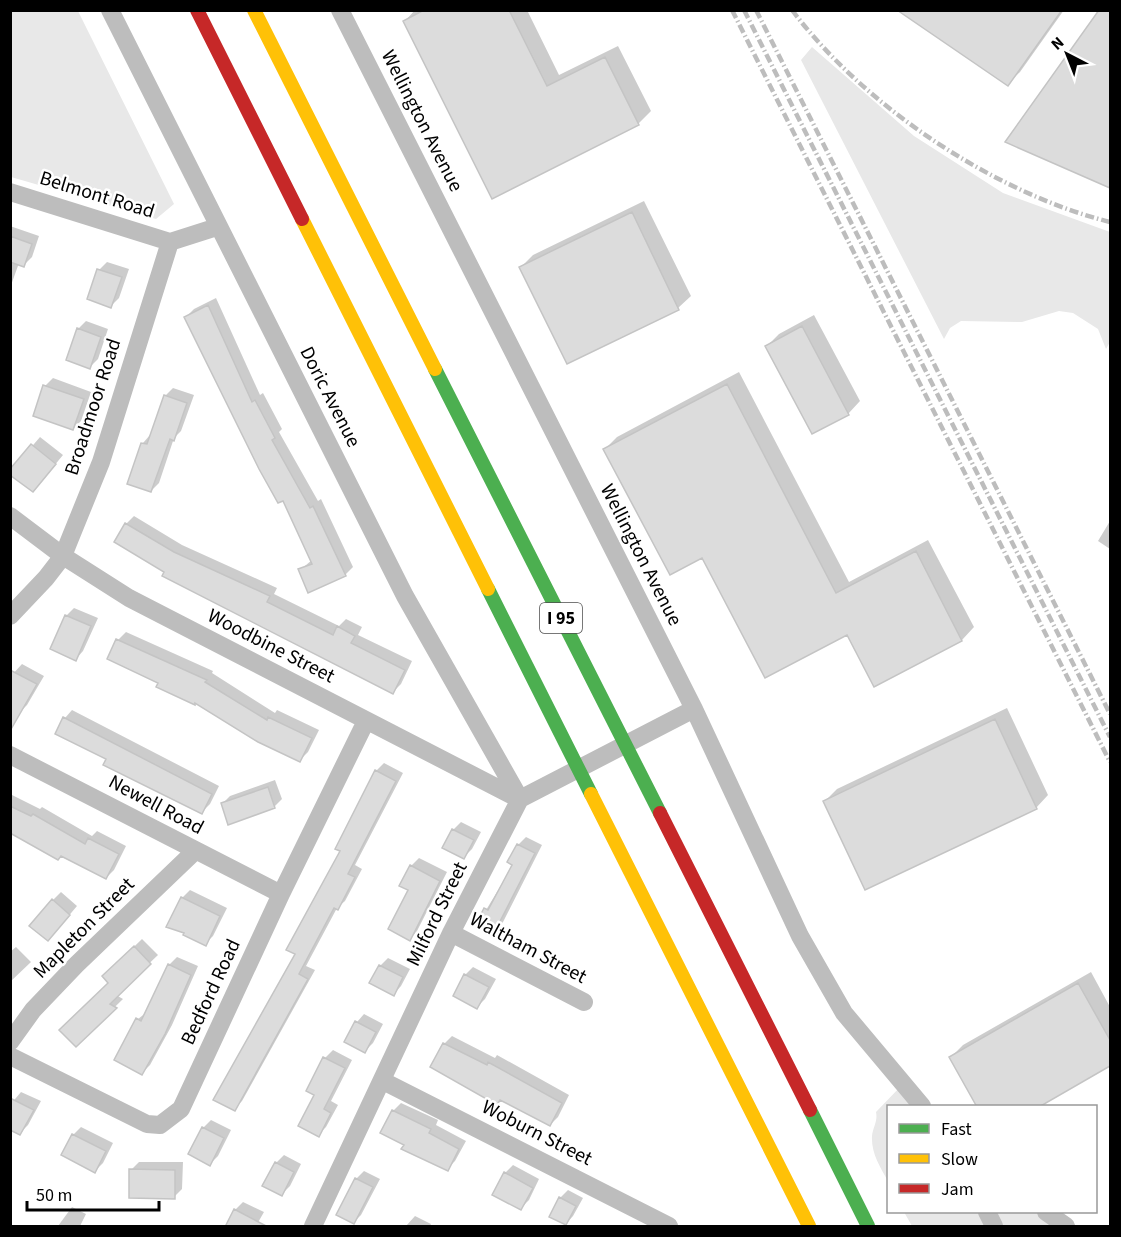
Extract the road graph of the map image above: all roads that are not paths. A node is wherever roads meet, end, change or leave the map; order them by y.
1 (110, 10) edge
2 (197, 10) edge
3 (254, 10) edge
4 (340, 10) edge
5 (10, 192) edge
6 (217, 227) junction
7 (170, 242) junction
8 (10, 516) edge
9 (63, 556) junction
10 (10, 616) edge
11 (694, 709) junction
12 (366, 721) junction
13 (10, 755) edge
14 (520, 799) junction
15 (195, 851) junction
16 (281, 894) junction
17 (451, 933) junction
18 (584, 1002) dead end
19 (10, 1042) edge
20 (10, 1056) edge
21 (383, 1081) junction
22 (920, 1105) edge
23 (987, 1213) edge
24 (1047, 1213) edge
25 (315, 1226) edge
26 (669, 1227) edge
27 (809, 1227) edge
28 (868, 1227) edge
29 (994, 1227) edge
30 (1066, 1227) edge

1 - 6 street, Doric Avenue
2 - 27 highway, I 95
3 - 28 highway, I 95
4 - 11 street, Wellington Avenue
5 - 7 street, Belmont Road
6 - 7 street
6 - 14 street, Doric Avenue
7 - 9 street, Broadmoor Road
8 - 9 street, Woodbine Street
9 - 10 street, Broadmoor Road
9 - 12 street, Woodbine Street
11 - 14 street
11 - 22 street, Wellington Avenue
12 - 14 street, Woodbine Street
12 - 16 street, Bedford Road
13 - 15 street, Newell Road
14 - 17 street, Milford Street
15 - 16 street, Newell Road
15 - 19 street, Mapleton Street
16 - 20 street, Bedford Road
17 - 18 street, Waltham Street
17 - 21 street, Milford Street
21 - 25 street, Milford Street
21 - 26 street, Woburn Street
23 - 29 street
24 - 30 street

